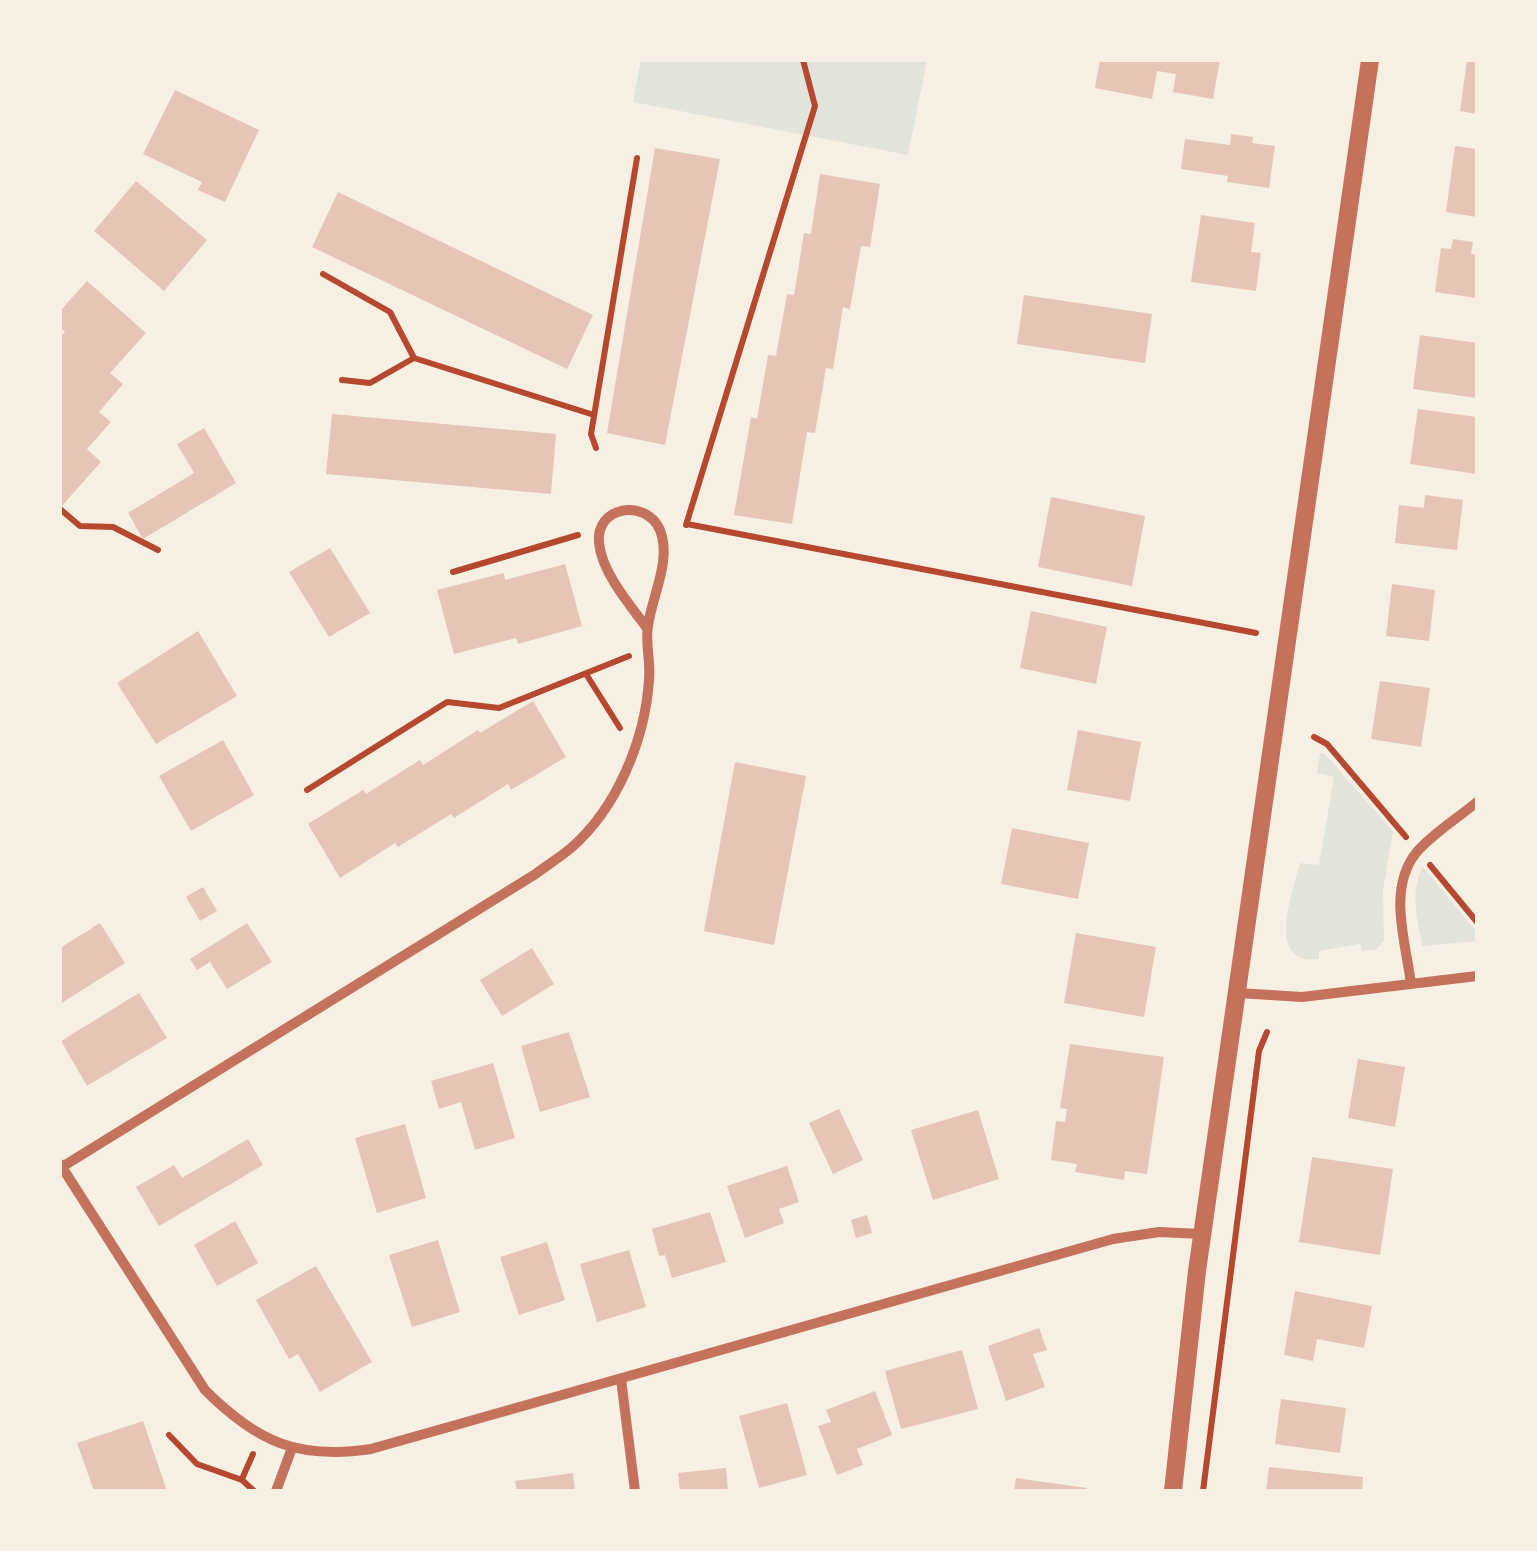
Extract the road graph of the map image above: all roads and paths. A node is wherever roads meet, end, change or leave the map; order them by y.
1 (803, 60) edge
2 (1370, 60) edge
3 (637, 158) dead end
4 (323, 274) dead end
5 (414, 358) junction
6 (342, 380) dead end
7 (594, 416) junction
8 (596, 448) dead end
9 (60, 509) edge
10 (688, 524) junction
11 (662, 534) junction
12 (578, 535) dead end
13 (158, 550) dead end
14 (454, 572) dead end
15 (647, 628) junction
16 (1256, 633) dead end
17 (628, 656) dead end
18 (586, 674) junction
19 (621, 729) dead end
20 (1314, 737) dead end
21 (308, 790) dead end
22 (1477, 802) edge
23 (1410, 842) dead end
24 (1426, 860) dead end
25 (1477, 922) edge
26 (1477, 976) edge
27 (1410, 984) junction
28 (1238, 994) junction
29 (1266, 1032) dead end
30 (61, 1165) edge
31 (1202, 1234) junction
32 (621, 1379) junction
33 (169, 1435) dead end
34 (292, 1448) junction
35 (252, 1456) dead end
36 (242, 1480) junction
37 (254, 1490) edge
38 (276, 1491) edge
39 (635, 1491) edge
40 (1173, 1491) edge
41 (1203, 1491) edge

1 - 10 path
2 - 28 street
3 - 7 path
4 - 5 path
5 - 6 path
5 - 7 path
7 - 8 path
9 - 13 path
10 - 11 path
10 - 16 path
11 - 15 street
11 - 15 street
12 - 14 path
15 - 30 street
17 - 18 path
18 - 19 path
18 - 21 path
20 - 23 path
22 - 27 street
24 - 25 path
26 - 27 street
27 - 28 street
28 - 31 street
29 - 41 path
30 - 34 street
31 - 32 street
31 - 40 street
32 - 34 street
32 - 39 street
33 - 36 path
34 - 38 street
35 - 36 path
36 - 37 path

